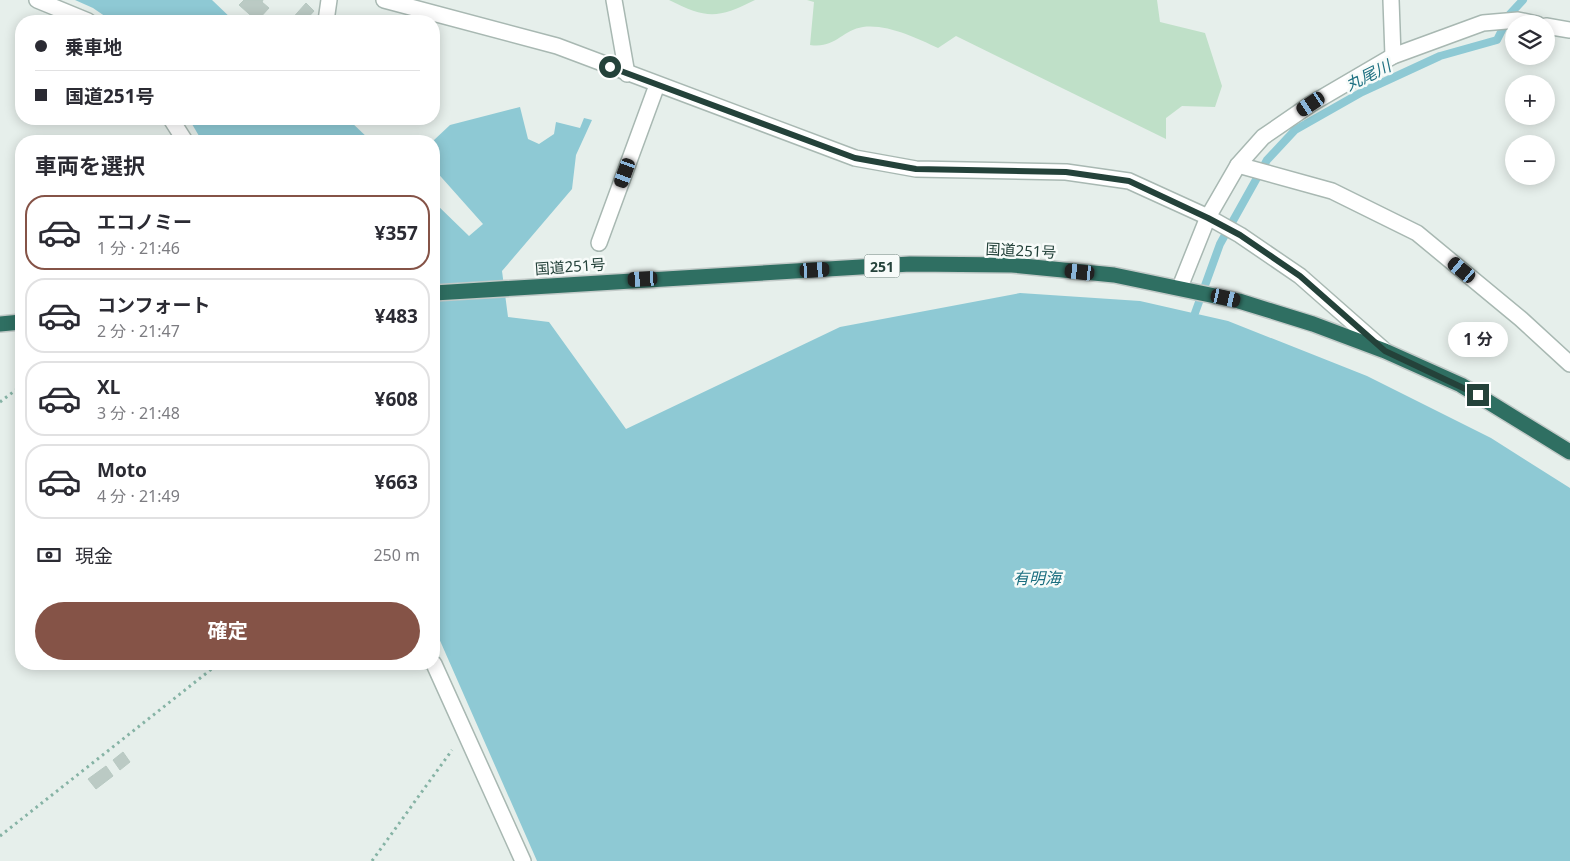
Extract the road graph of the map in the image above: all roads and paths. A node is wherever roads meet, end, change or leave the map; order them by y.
1 (37, 0) edge
2 (329, 0) edge
3 (384, 0) edge
4 (614, 0) edge
5 (1391, 0) edge
6 (73, 15) edge
7 (327, 15) edge
8 (1505, 20) edge
9 (1555, 28) edge
10 (1570, 30) edge
11 (1393, 56) junction
12 (627, 74) junction
13 (657, 85) junction
14 (1244, 167) junction
15 (1214, 221) junction
16 (599, 243) dead end
17 (1185, 289) junction
18 (440, 293) edge
19 (15, 323) edge
20 (0, 324) edge
21 (1385, 351) junction
22 (1570, 364) edge
23 (15, 391) edge
24 (0, 402) edge
25 (1570, 452) edge
26 (210, 670) edge
27 (437, 670) edge
28 (465, 732) junction
29 (0, 836) edge
30 (372, 861) edge
31 (523, 861) edge

1 - 6 street
2 - 7 street
3 - 12 street
4 - 12 street
5 - 11 street
8 - 11 street
9 - 10 street
11 - 14 street
12 - 13 street
13 - 15 street
13 - 16 street
14 - 15 street
14 - 22 street
15 - 17 street
15 - 21 street
17 - 18 highway, 国道251号 / 251
17 - 21 highway, 国道251号 / 251
19 - 20 highway
21 - 25 highway, 国道251号 / 251
23 - 24 path
26 - 29 path
27 - 28 street
28 - 30 path
28 - 31 street

